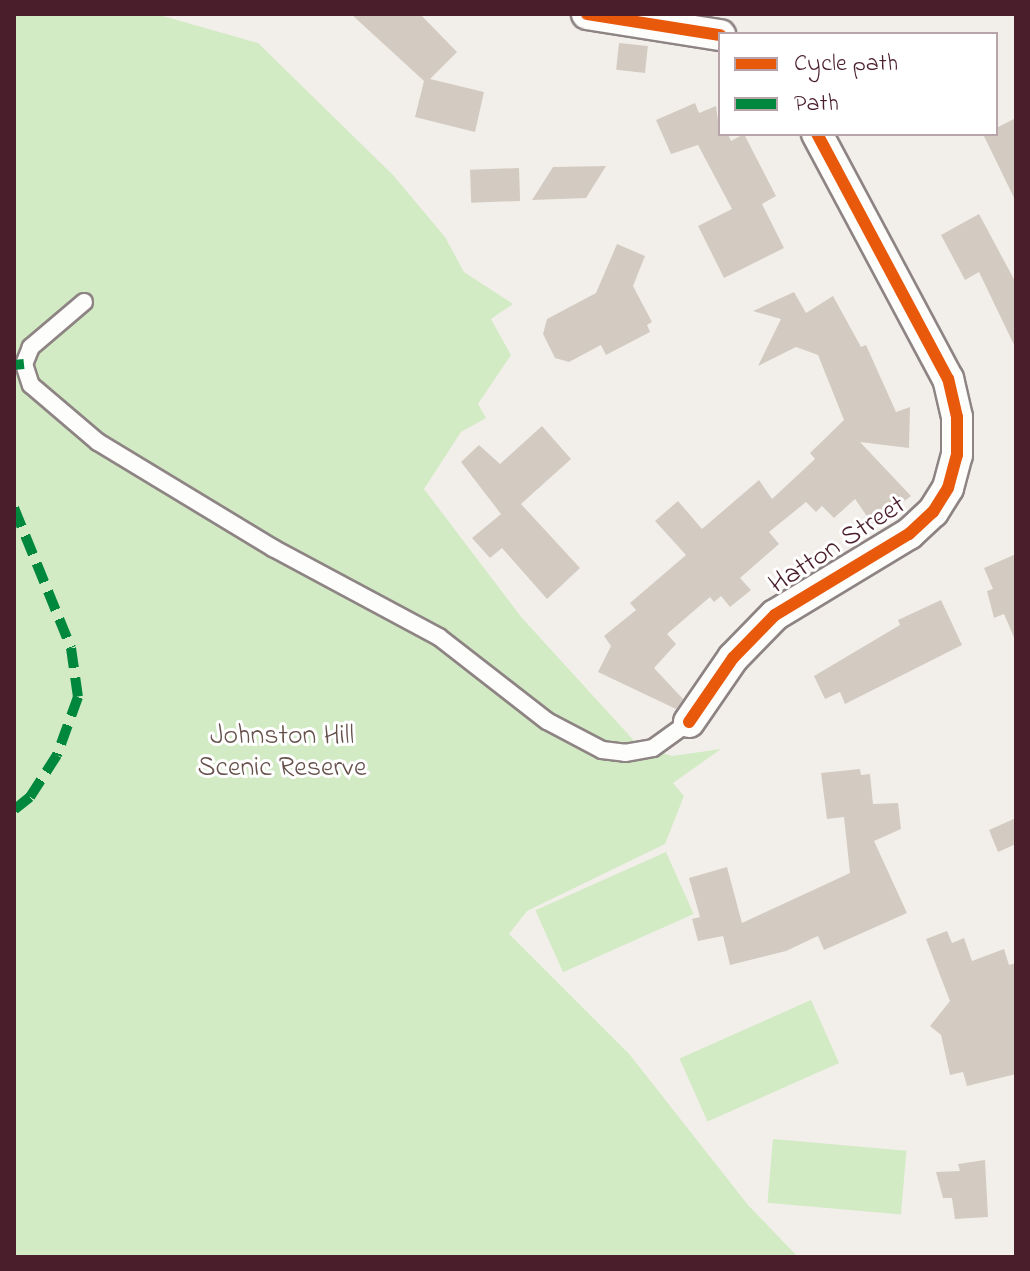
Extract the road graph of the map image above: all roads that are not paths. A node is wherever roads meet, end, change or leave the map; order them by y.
1 (587, 14) edge
2 (718, 35) edge
3 (818, 136) edge
4 (84, 302) dead end
5 (689, 722) joint

1 - 2 street
3 - 5 street, Hatton Street
4 - 5 lane

